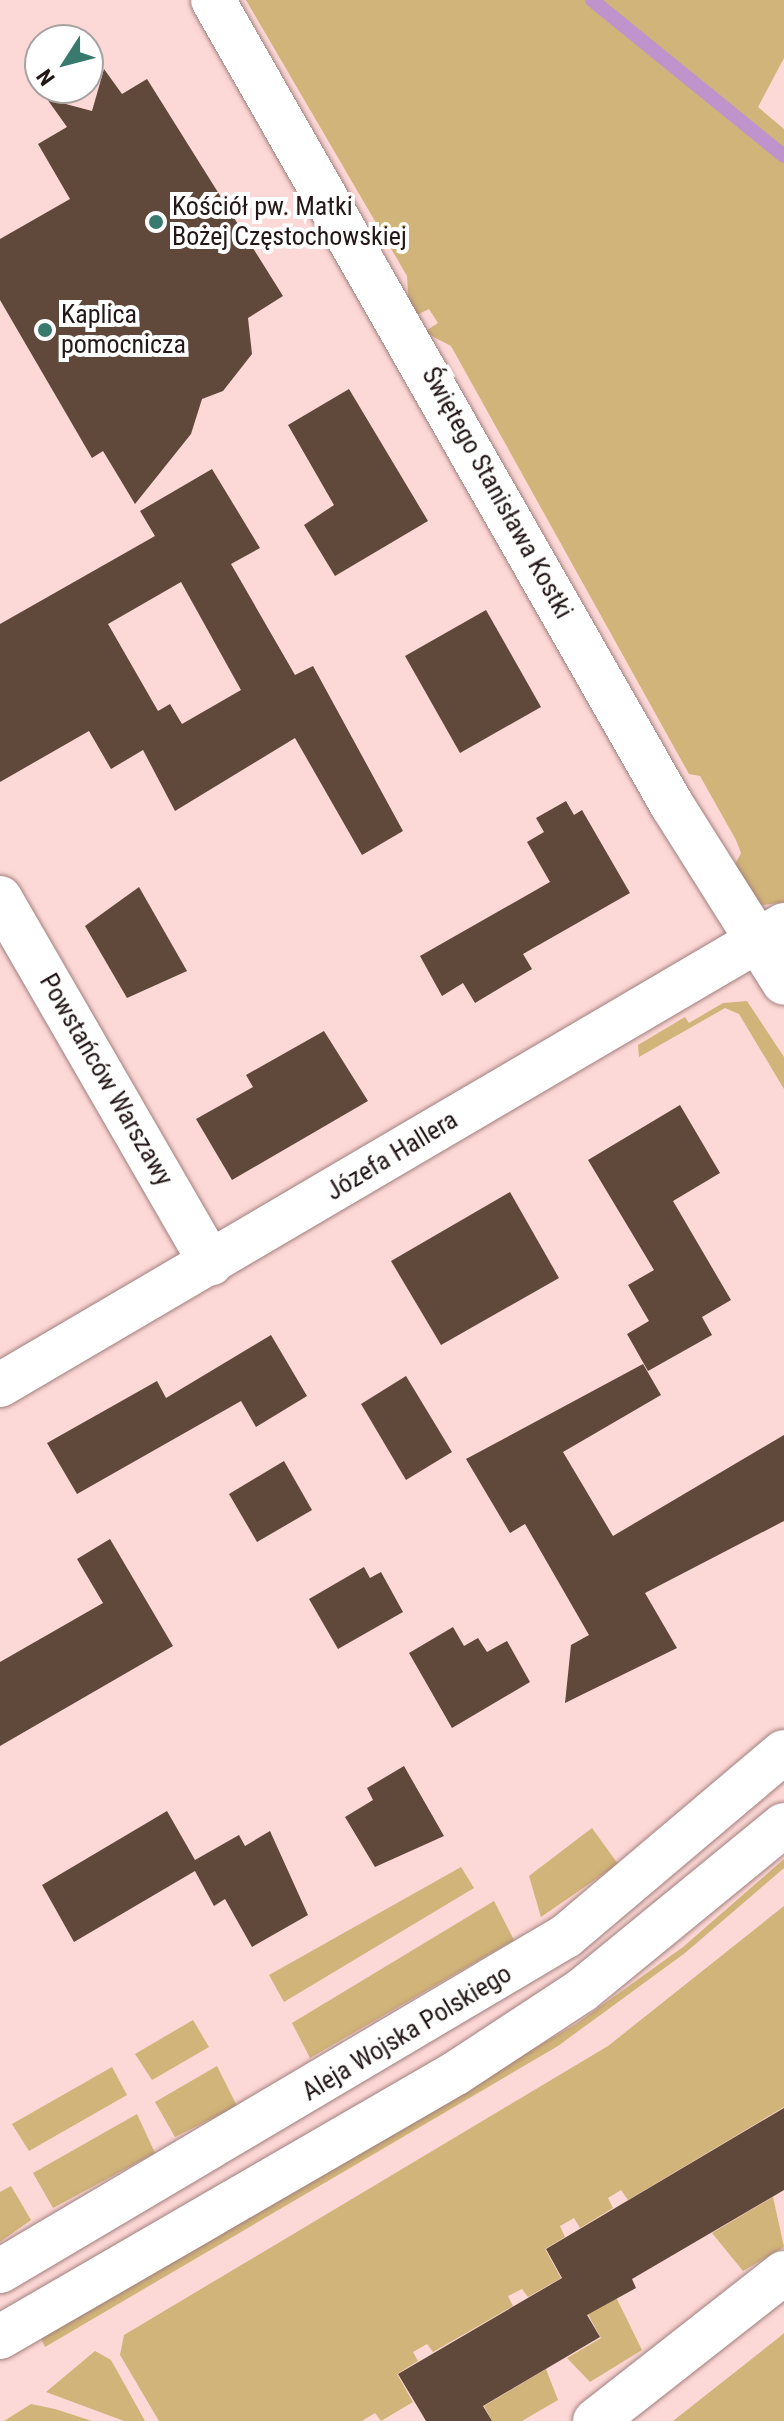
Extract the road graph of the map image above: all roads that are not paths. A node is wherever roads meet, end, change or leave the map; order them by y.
1 (213, 0) edge
2 (0, 898) edge
3 (769, 934) edge
4 (784, 983) edge
5 (211, 1263) junction
6 (0, 1385) edge
7 (784, 1752) edge
8 (784, 1825) edge
9 (0, 2271) edge
10 (784, 2273) edge
11 (0, 2337) edge
12 (595, 2421) edge

1 - 3 street, Świętego Stanisława Kostki
2 - 5 street, Powstańców Warszawy
3 - 4 street, Świętego Stanisława Kostki
3 - 5 street, Józefa Hallera
5 - 6 street, Józefa Hallera
7 - 9 street, Aleja Wojska Polskiego
8 - 11 street
10 - 12 street

